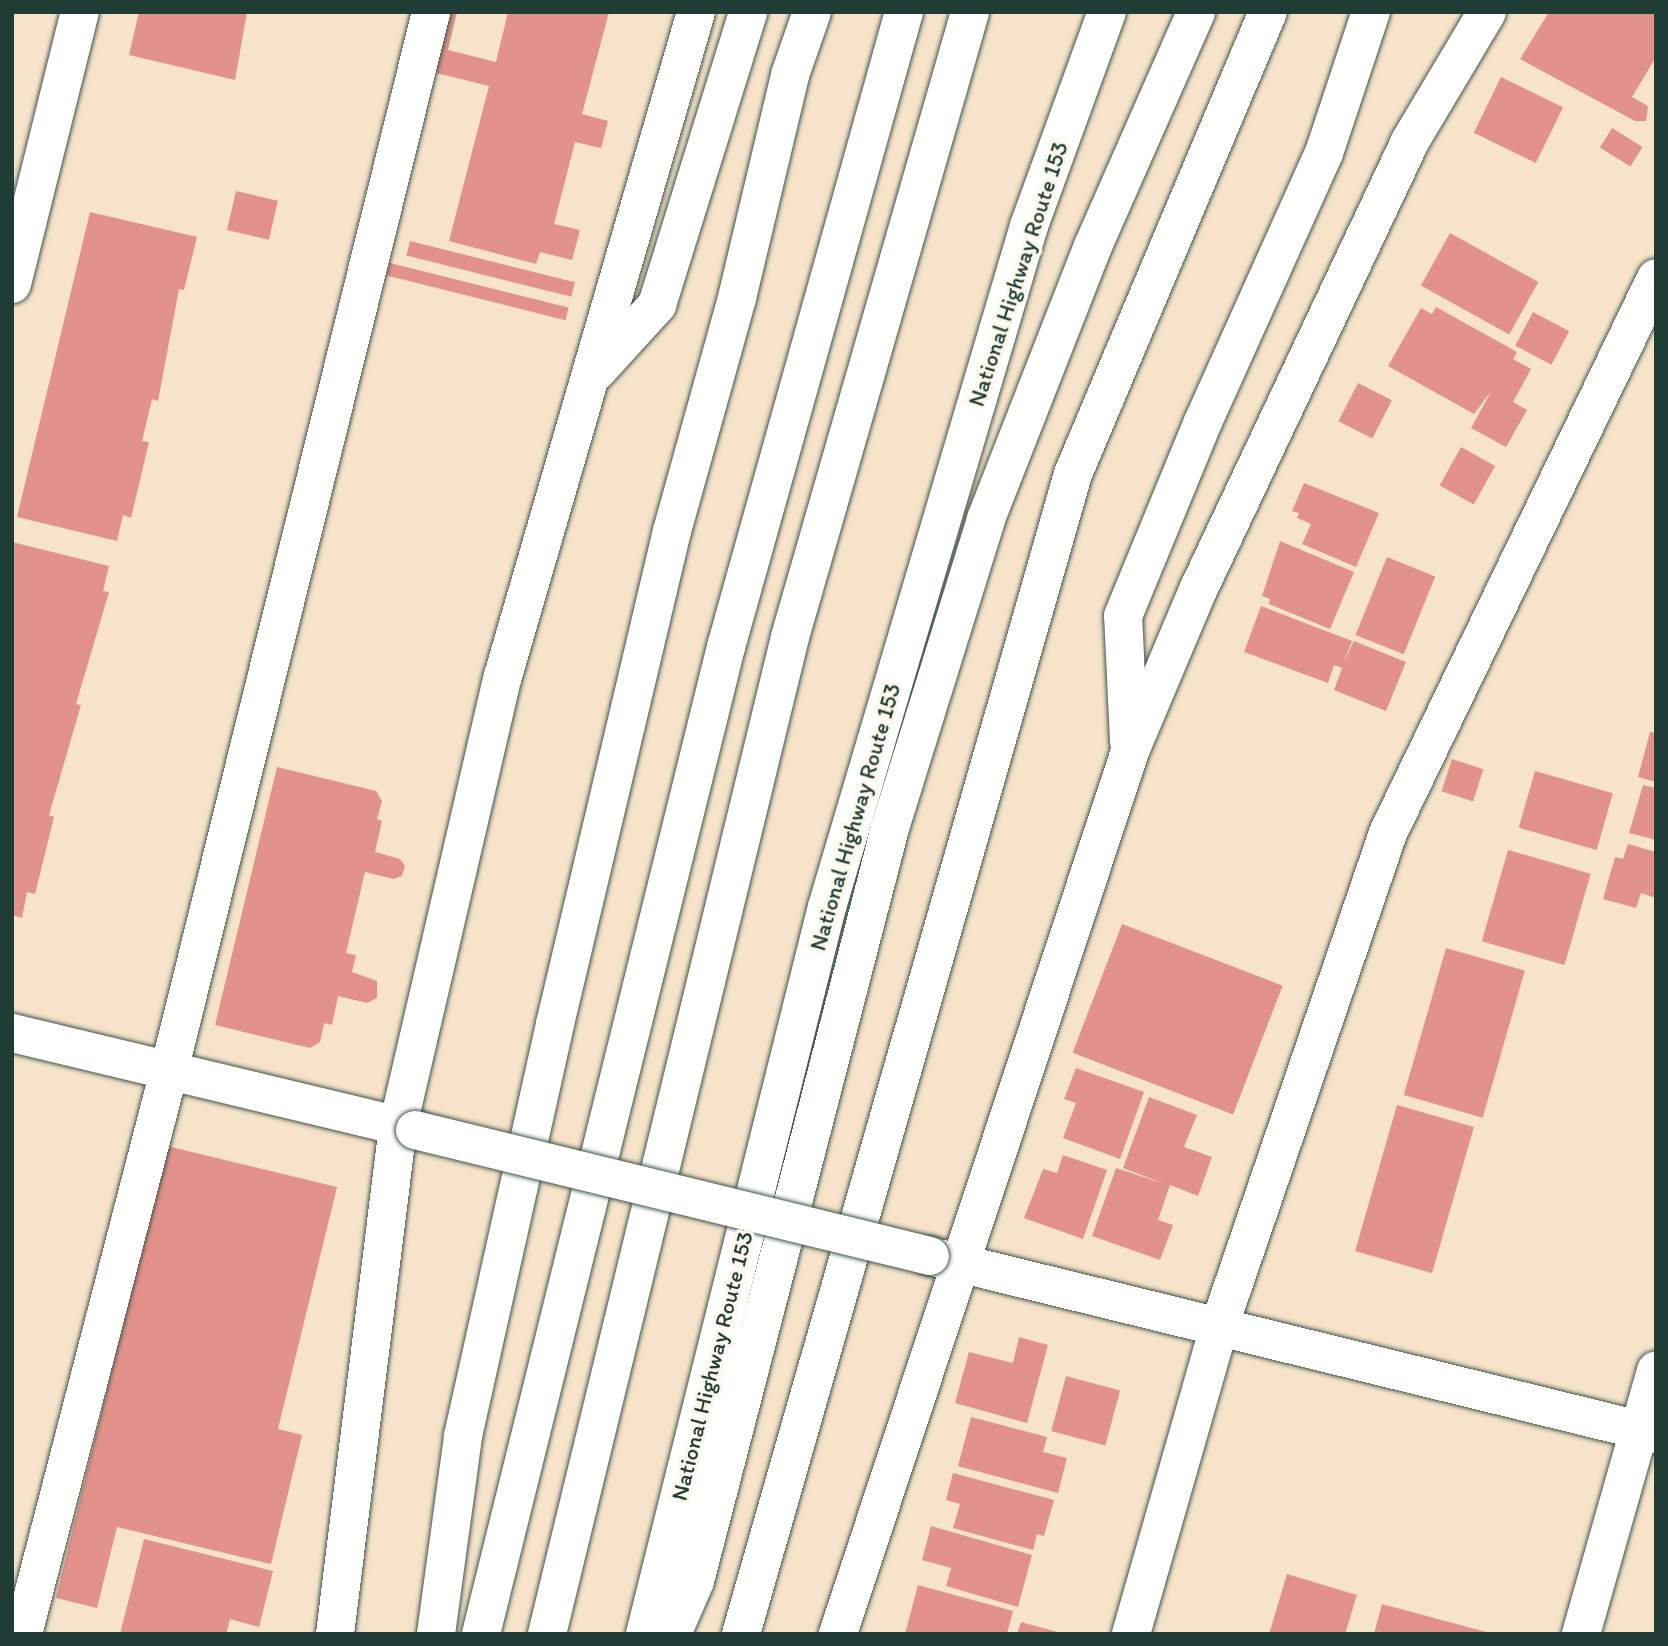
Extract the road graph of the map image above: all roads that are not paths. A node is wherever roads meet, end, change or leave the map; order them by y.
1 (80, 12) edge
2 (431, 12) edge
3 (696, 12) edge
4 (748, 12) edge
5 (812, 12) edge
6 (904, 12) edge
7 (970, 12) edge
8 (1107, 12) edge
9 (1196, 12) edge
10 (1268, 12) edge
11 (1371, 12) edge
12 (1487, 12) edge
13 (1656, 278) edge
14 (12, 284) edge
15 (588, 382) junction
16 (1130, 751) junction
17 (12, 1033) edge
18 (169, 1071) junction
19 (407, 1128) junction
20 (945, 1260) junction
21 (1219, 1327) junction
22 (1656, 1370) edge
23 (1647, 1432) edge
24 (23, 1634) edge
25 (335, 1634) edge
26 (436, 1634) edge
27 (481, 1634) edge
28 (547, 1634) edge
29 (645, 1634) edge
30 (673, 1634) edge
31 (741, 1634) edge
32 (838, 1634) edge
33 (1131, 1634) edge
34 (1581, 1634) edge

1 - 14 main road
2 - 18 main road
3 - 15 main road
4 - 15 main road
5 - 26 main road
6 - 27 main road
7 - 28 main road
8 - 29 main road, National Highway Route 153
9 - 30 main road
10 - 31 main road
11 - 16 main road
12 - 16 main road
13 - 21 main road
15 - 19 main road
16 - 20 main road
17 - 18 main road
18 - 19 main road
18 - 24 main road
19 - 20 main road, bridge
19 - 25 main road
20 - 21 main road
20 - 32 main road
21 - 23 main road
21 - 33 main road
22 - 23 main road
23 - 34 main road

